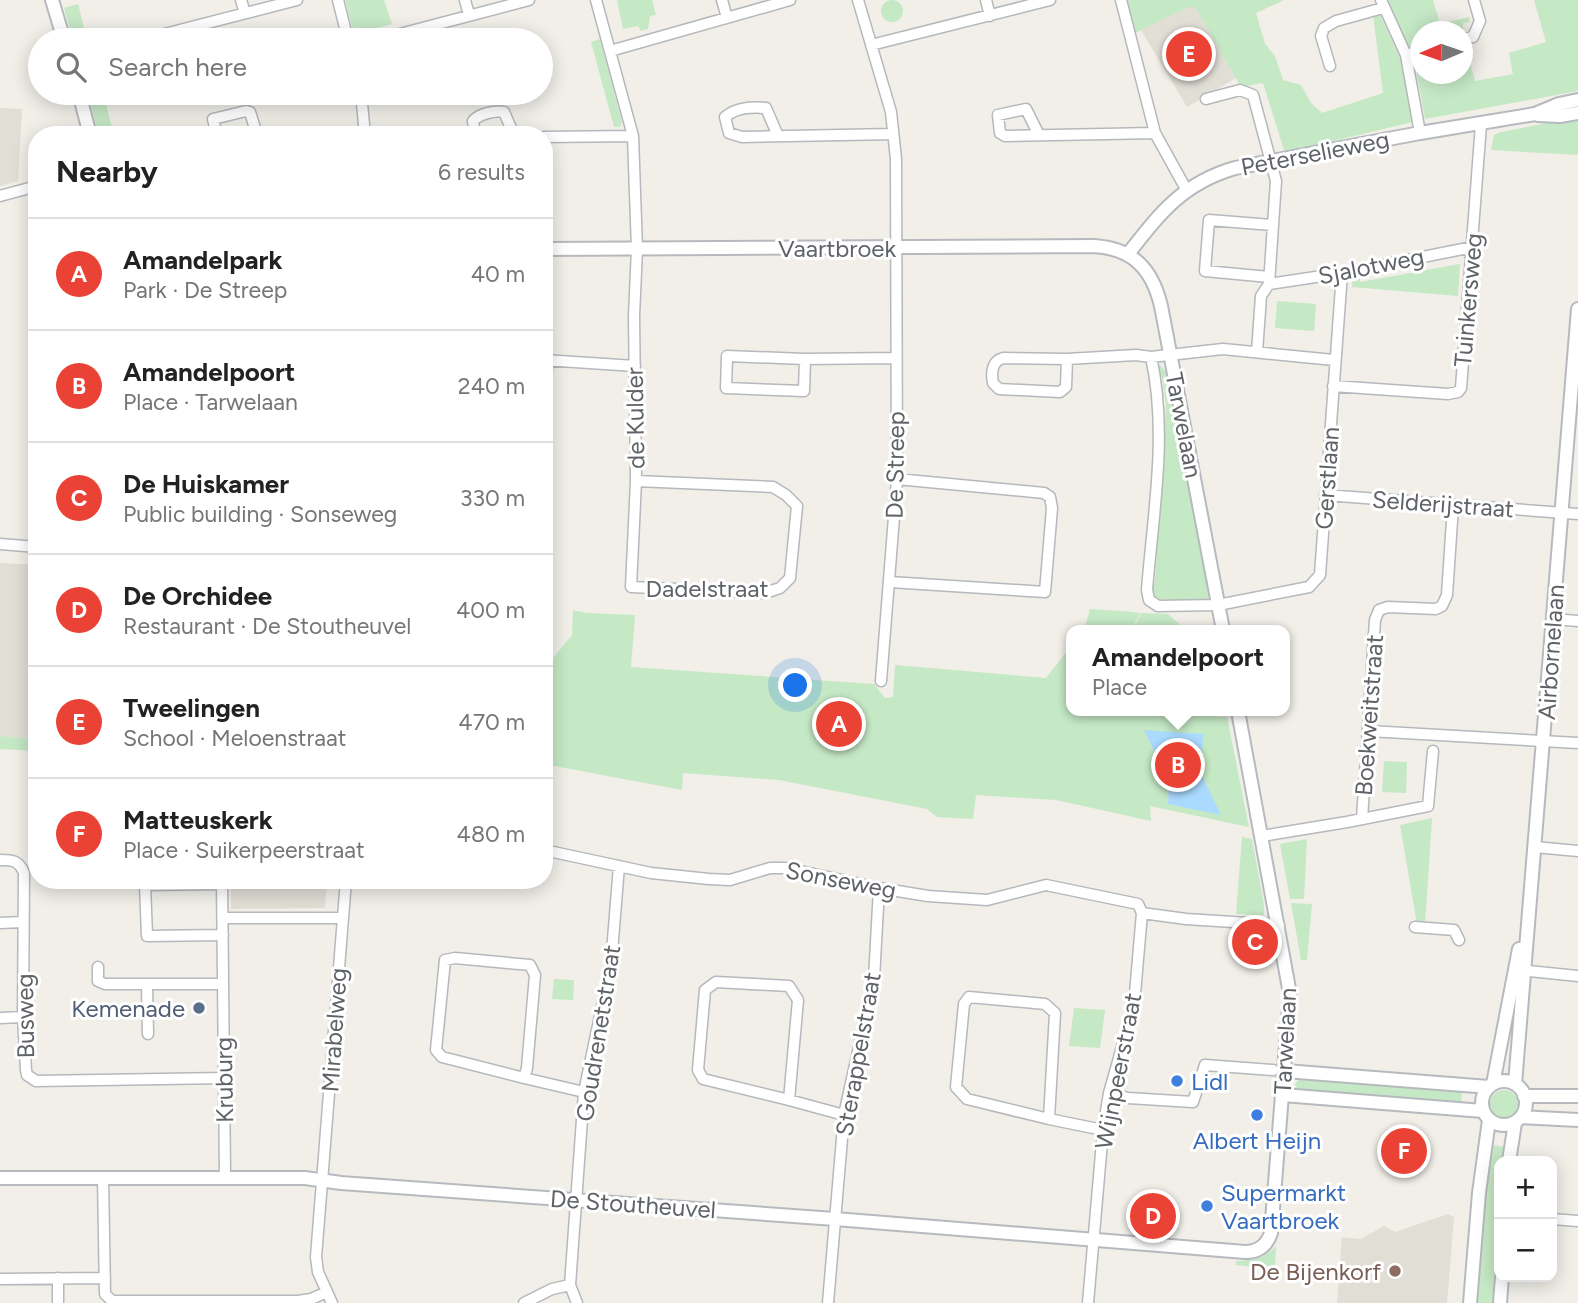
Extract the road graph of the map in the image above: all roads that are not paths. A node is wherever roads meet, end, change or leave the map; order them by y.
1 (52, 0) edge
2 (241, 0) edge
3 (297, 0) edge
4 (338, 0) edge
5 (465, 0) edge
6 (529, 0) edge
7 (596, 0) edge
8 (722, 0) edge
9 (790, 0) edge
10 (858, 0) edge
11 (986, 0) edge
12 (1050, 0) edge
13 (1121, 0) edge
14 (1474, 0) edge
15 (1382, 4) edge
16 (245, 13) junction
17 (469, 15) junction
18 (990, 16) junction
19 (727, 18) junction
20 (60, 28) edge
21 (187, 28) edge
22 (345, 28) edge
23 (421, 28) edge
24 (1473, 37) edge
25 (871, 45) junction
26 (610, 51) junction
27 (1410, 53) edge
28 (1406, 54) junction
29 (1330, 66) dead end
30 (1206, 99) dead end
31 (1578, 100) edge
32 (82, 105) edge
33 (362, 105) edge
34 (1578, 113) edge
35 (1535, 114) junction
36 (1480, 124) junction
37 (88, 126) edge
38 (215, 126) edge
39 (254, 126) edge
40 (364, 126) edge
41 (474, 126) edge
42 (511, 126) edge
43 (1155, 133) junction
44 (1420, 133) junction
45 (893, 134) junction
46 (1039, 135) dead end
47 (633, 136) junction
48 (778, 136) junction
49 (553, 137) edge
50 (1272, 162) junction
51 (28, 188) edge
52 (1186, 189) junction
53 (0, 196) edge
54 (1273, 225) junction
55 (895, 247) junction
56 (1473, 247) junction
57 (553, 249) edge
58 (637, 249) junction
59 (1128, 254) junction
60 (1342, 272) junction
61 (1269, 280) junction
62 (1578, 309) edge
63 (1257, 352) junction
64 (1171, 355) junction
65 (1151, 357) junction
66 (895, 358) junction
67 (805, 359) junction
68 (1067, 359) junction
69 (553, 360) edge
70 (1334, 360) junction
71 (635, 366) junction
72 (1333, 386) junction
73 (1574, 395) edge
74 (897, 479) junction
75 (636, 481) junction
76 (1325, 495) junction
77 (1453, 506) junction
78 (1561, 512) junction
79 (1578, 514) edge
80 (0, 544) edge
81 (28, 546) edge
82 (890, 582) junction
83 (631, 587) joint
84 (1218, 605) junction
85 (1553, 619) junction
86 (1578, 621) edge
87 (1222, 625) edge
88 (881, 681) dead end
89 (1239, 716) edge
90 (1369, 732) junction
91 (1544, 741) junction
92 (1578, 743) edge
93 (1433, 751) dead end
94 (1362, 819) junction
95 (1262, 836) junction
96 (1535, 847) junction
97 (1578, 851) edge
98 (553, 852) edge
99 (0, 860) edge
100 (619, 866) junction
101 (879, 888) junction
102 (141, 889) edge
103 (222, 889) edge
104 (345, 889) edge
105 (1140, 909) junction
106 (223, 918) junction
107 (342, 918) junction
108 (23, 922) junction
109 (0, 923) edge
110 (1279, 925) junction
111 (1415, 927) dead end
112 (223, 935) junction
113 (1459, 940) dead end
114 (98, 967) dead end
115 (1520, 971) junction
116 (1578, 976) edge
117 (147, 984) junction
118 (223, 984) junction
119 (23, 1017) junction
120 (0, 1018) edge
121 (148, 1034) dead end
122 (1279, 1071) junction
123 (524, 1077) junction
124 (224, 1078) junction
125 (1515, 1084) junction
126 (1491, 1086) junction
127 (584, 1092) junction
128 (1109, 1093) junction
129 (1283, 1095) junction
130 (1524, 1096) junction
131 (1578, 1096) edge
132 (789, 1100) junction
133 (844, 1115) junction
134 (1486, 1115) junction
135 (1049, 1119) junction
136 (1518, 1120) junction
137 (1578, 1121) edge
138 (1103, 1130) junction
139 (1510, 1156) edge
140 (225, 1177) junction
141 (0, 1178) edge
142 (103, 1178) junction
143 (322, 1180) junction
144 (576, 1199) junction
145 (835, 1219) junction
146 (1557, 1219) edge
147 (1578, 1221) edge
148 (1094, 1239) junction
149 (1263, 1246) joint
150 (58, 1278) junction
151 (104, 1278) junction
152 (0, 1279) edge
153 (1502, 1282) edge
154 (570, 1285) junction
155 (327, 1292) junction
156 (137, 1302) edge
157 (253, 1302) edge
158 (58, 1303) edge
159 (332, 1303) edge
160 (524, 1303) edge
161 (577, 1303) edge
162 (826, 1303) edge
163 (1088, 1303) edge
164 (1470, 1303) edge
165 (1500, 1303) edge

1 - 20 street
2 - 16 street
3 - 16 street
4 - 22 street
5 - 17 street
6 - 17 street
7 - 26 street, de Kulder
8 - 19 street
9 - 19 street
10 - 25 street, De Streep
11 - 18 street
12 - 18 street
13 - 43 street
14 - 24 street
15 - 28 street
15 - 29 street
16 - 21 street
17 - 23 street
18 - 25 street
19 - 26 street
25 - 45 street, De Streep
26 - 47 street, de Kulder
27 - 28 street
28 - 44 street
30 - 50 street
31 - 35 street, Peterselieweg
32 - 37 street
33 - 40 street
34 - 35 street, Peterselieweg
35 - 36 street, Peterselieweg
36 - 44 street, Peterselieweg
36 - 56 street, Tuinkersweg
38 - 39 street
41 - 42 street
43 - 46 street
43 - 52 street
44 - 50 street, Peterselieweg
45 - 48 street
45 - 55 street, De Streep
47 - 49 street
47 - 58 street, de Kulder
48 - 48 street
50 - 52 street, Peterselieweg
50 - 54 street
51 - 53 street
52 - 59 street, Peterselieweg
54 - 61 street
54 - 61 street, Sjalotweg
55 - 58 street, Vaartbroek
55 - 59 street, Vaartbroek
55 - 66 street, De Streep
56 - 60 street, Sjalotweg
56 - 72 street, Tuinkersweg
57 - 58 street, Vaartbroek
58 - 71 street, de Kulder
59 - 64 street, Tarwelaan
60 - 61 street, Sjalotweg
60 - 70 street, Gerstlaan
61 - 63 street
62 - 73 street, Airbornelaan
63 - 64 street
63 - 70 street
64 - 65 street
64 - 84 street, Tarwelaan
65 - 68 street
65 - 84 street, Tarwelaan
66 - 67 street
66 - 74 street, De Streep
67 - 67 street
68 - 68 street
69 - 71 street
70 - 72 street, Gerstlaan
71 - 75 street, de Kulder
72 - 76 street, Gerstlaan
73 - 78 street, Airbornelaan
74 - 82 street, De Streep
74 - 82 street
75 - 83 street, de Kulder
75 - 83 street, Dadelstraat
76 - 77 street, Selderijstraat
76 - 84 street, Gerstlaan
77 - 78 street, Selderijstraat
77 - 90 street, Boekweitstraat
78 - 79 street, Selderijstraat
78 - 85 street, Airbornelaan
80 - 81 street
82 - 88 street, De Streep
84 - 87 street, Tarwelaan
85 - 86 street
85 - 91 street, Airbornelaan
89 - 95 street, Tarwelaan
90 - 91 street
90 - 94 street, Boekweitstraat
91 - 92 street
91 - 96 street, Airbornelaan
93 - 94 street, Boekweitstraat
94 - 95 street, Boekweitstraat
95 - 110 street, Tarwelaan
96 - 97 street
96 - 115 street, Airbornelaan
98 - 100 street, Sonseweg
99 - 108 street, Busweg
100 - 101 street, Sonseweg
100 - 127 street, Goudrenetstraat
101 - 105 street, Sonseweg
101 - 133 street, Sterappelstraat
102 - 112 street, Kruburg
103 - 106 street, Kruburg
104 - 107 street, Mirabelweg
105 - 110 street, Sonseweg
105 - 128 street, Wijnpeerstraat
106 - 107 street
106 - 112 street, Kruburg
107 - 143 street, Mirabelweg
108 - 109 street
108 - 119 street, Busweg
110 - 122 street, Tarwelaan
111 - 113 street
112 - 118 street, Kruburg
114 - 117 street
115 - 116 street
115 - 125 street, Airbornelaan
115 - 126 street, Airbornelaan
117 - 118 street
117 - 121 street
118 - 124 street, Kruburg
119 - 120 street
119 - 124 street, Busweg
122 - 126 street
122 - 128 street
122 - 129 street, Tarwelaan
123 - 123 street
123 - 127 street
124 - 140 street, Kruburg
125 - 126 street
125 - 130 street
126 - 134 street
127 - 144 street, Goudrenetstraat
128 - 138 street, Wijnpeerstraat
129 - 134 street
129 - 149 street, Tarwelaan
130 - 131 street
130 - 136 street
132 - 132 street
132 - 133 street
133 - 145 street, Sterappelstraat
134 - 136 street
134 - 164 street
135 - 135 street
135 - 138 street
136 - 137 street
136 - 139 street
138 - 148 street, Wijnpeerstraat
140 - 142 street, De Stoutheuvel
140 - 143 street, De Stoutheuvel
141 - 142 street, De Stoutheuvel
142 - 151 street
143 - 144 street, De Stoutheuvel
143 - 155 street, Mirabelweg
144 - 145 street, De Stoutheuvel
144 - 154 street, Goudrenetstraat
145 - 148 street, De Stoutheuvel
145 - 162 street, Sterappelstraat
146 - 147 street
148 - 149 street, De Stoutheuvel
148 - 163 street, Wijnpeerstraat
150 - 151 street
150 - 152 street
150 - 158 street
151 - 156 street
153 - 165 street
154 - 160 street
154 - 161 street
155 - 157 street
155 - 159 street, Mirabelweg
156 - 157 street

